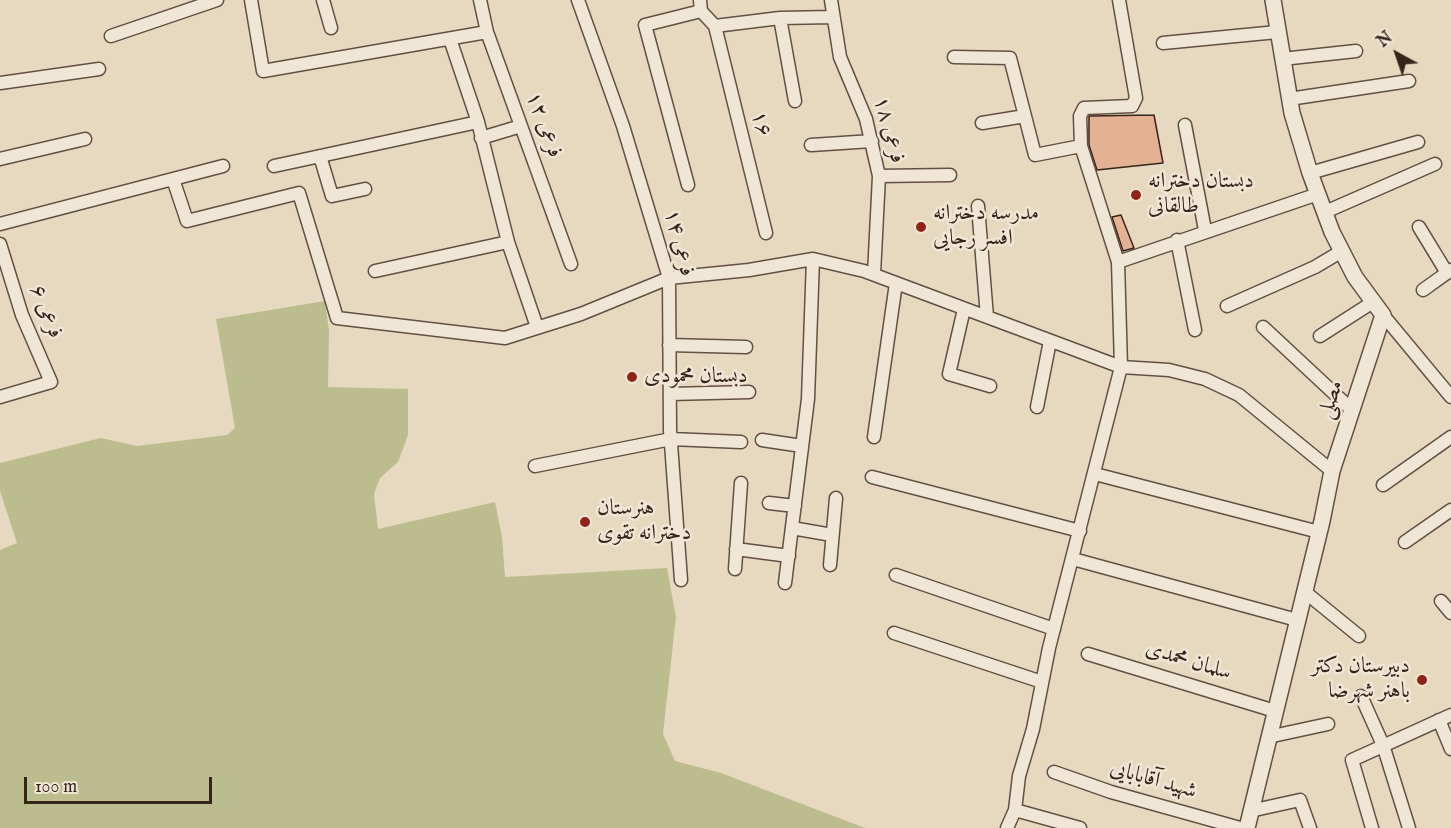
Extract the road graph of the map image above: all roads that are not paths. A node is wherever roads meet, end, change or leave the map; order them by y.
1 (217, 0) edge
2 (251, 0) edge
3 (323, 0) edge
4 (480, 0) edge
5 (578, 0) edge
6 (831, 0) edge
7 (1119, 0) edge
8 (1273, 0) edge
9 (706, 14) edge
10 (833, 17) junction
11 (780, 18) junction
12 (331, 28) dead end
13 (487, 32) junction
14 (1277, 32) junction
15 (111, 36) dead end
16 (450, 39) junction
17 (1163, 43) dead end
18 (1356, 51) dead end
19 (954, 57) dead end
20 (1282, 59) junction
21 (99, 69) dead end
22 (1409, 81) dead end
23 (0, 83) edge
24 (1289, 99) junction
25 (795, 101) dead end
26 (1025, 116) junction
27 (478, 122) junction
28 (982, 123) dead end
29 (1185, 125) dead end
30 (521, 126) junction
31 (482, 138) junction
32 (85, 139) dead end
33 (872, 141) junction
34 (1418, 142) dead end
35 (810, 145) dead end
36 (1081, 146) junction
37 (320, 156) junction
38 (0, 159) edge
39 (1435, 164) dead end
40 (223, 166) dead end
41 (274, 166) dead end
42 (1310, 173) junction
43 (879, 176) junction
44 (950, 176) dead end
45 (173, 179) junction
46 (688, 185) dead end
47 (364, 189) dead end
48 (1318, 194) junction
49 (978, 206) dead end
50 (1325, 212) junction
51 (0, 224) edge
52 (1419, 227) dead end
53 (1205, 230) junction
54 (766, 233) dead end
55 (1178, 240) junction
56 (508, 242) junction
57 (0, 244) edge
58 (1342, 251) junction
59 (813, 259) junction
60 (1118, 262) junction
61 (571, 264) dead end
62 (375, 271) dead end
63 (1449, 271) edge
64 (874, 274) junction
65 (669, 278) junction
66 (896, 284) junction
67 (1423, 290) dead end
68 (1373, 302) junction
69 (1227, 306) dead end
70 (964, 309) junction
71 (1383, 315) junction
72 (987, 317) junction
73 (537, 327) junction
74 (1263, 327) dead end
75 (1196, 330) dead end
76 (1320, 336) dead end
77 (1050, 341) junction
78 (669, 345) junction
79 (746, 346) dead end
80 (1121, 368) junction
81 (1447, 383) edge
82 (990, 386) dead end
83 (749, 392) dead end
84 (670, 394) junction
85 (0, 397) edge
86 (1451, 397) edge
87 (1037, 407) dead end
88 (1352, 410) junction
89 (874, 437) dead end
90 (1451, 437) edge
91 (671, 439) junction
92 (762, 440) dead end
93 (741, 442) dead end
94 (802, 446) junction
95 (535, 466) dead end
96 (1332, 471) junction
97 (1095, 474) junction
98 (872, 477) dead end
99 (741, 483) dead end
100 (1383, 485) dead end
101 (836, 498) dead end
102 (769, 503) dead end
103 (795, 506) junction
104 (1451, 510) edge
105 (792, 528) junction
106 (1080, 531) junction
107 (1319, 532) junction
108 (832, 535) junction
109 (1405, 542) dead end
110 (736, 549) junction
111 (789, 556) junction
112 (1073, 559) junction
113 (830, 566) dead end
114 (735, 569) dead end
115 (896, 575) dead end
116 (681, 580) dead end
117 (785, 583) dead end
118 (1305, 592) junction
119 (1441, 602) dead end
120 (1451, 612) edge
121 (1298, 621) junction
122 (1054, 629) junction
123 (894, 633) dead end
124 (1359, 636) dead end
125 (1088, 654) dead end
126 (1042, 682) junction
127 (1361, 696) dead end
128 (1275, 711) junction
129 (1451, 715) edge
130 (1439, 720) junction
131 (1328, 724) dead end
132 (1268, 737) junction
133 (1383, 745) junction
134 (1451, 750) edge
135 (1054, 772) dead end
136 (1015, 810) junction
137 (1250, 811) junction
138 (1006, 828) edge
139 (1080, 828) edge
140 (1240, 828) edge
141 (1247, 828) edge
142 (1310, 828) edge
143 (1372, 828) edge
144 (1409, 828) edge

1 - 15 street
2 - 16 street
3 - 12 street
4 - 13 street, فرعی ۱۲
5 - 65 street, فرعی ۱۴
6 - 10 street, فرعی ۱۸
7 - 36 street
8 - 14 street
9 - 11 street
9 - 46 street
9 - 54 street, ۱۶
10 - 11 street
10 - 33 street, فرعی ۱۸
11 - 25 street
13 - 16 street
13 - 30 street, فرعی ۱۲
14 - 17 street
14 - 20 street
16 - 27 street
18 - 20 street
19 - 26 street
20 - 24 street
21 - 23 street
22 - 24 street
24 - 42 street
26 - 28 street
26 - 36 street
27 - 31 street
27 - 37 street
29 - 53 street
30 - 31 street
30 - 61 street, فرعی ۱۲
31 - 56 street
32 - 38 street
33 - 35 street
33 - 43 street, فرعی ۱۸
34 - 42 street
36 - 60 street
37 - 41 street
37 - 47 street
39 - 50 street
40 - 45 street
42 - 48 street
43 - 44 street
43 - 64 street, فرعی ۱۸
45 - 51 street
45 - 73 street
48 - 50 street
48 - 53 street
49 - 72 street
50 - 58 street
52 - 63 street
53 - 55 street
55 - 60 street
55 - 75 street
56 - 62 street
56 - 73 street
57 - 85 street, فرعی ۶
58 - 68 street
58 - 69 street
59 - 64 street
59 - 65 street
59 - 94 street
60 - 80 street
63 - 67 street
64 - 66 street
65 - 73 street
65 - 78 street, فرعی ۱۴
66 - 70 street
66 - 89 street
68 - 71 street
68 - 76 street
70 - 72 street
70 - 82 street
71 - 81 street
71 - 88 street, مصلی
72 - 77 street
74 - 88 street
77 - 80 street
77 - 87 street
78 - 79 street
78 - 84 street, فرعی ۱۴
80 - 96 street
80 - 97 street
81 - 86 street
83 - 84 street
84 - 91 street, فرعی ۱۴
88 - 96 street, مصلی
90 - 100 street
91 - 93 street
91 - 95 street
91 - 116 street, فرعی ۱۴
92 - 94 street
94 - 103 street
96 - 107 street, مصلی
97 - 106 street
97 - 107 street
98 - 106 street
99 - 110 street
101 - 108 street
102 - 103 street
103 - 105 street
104 - 109 street
105 - 108 street
105 - 111 street
106 - 112 street
107 - 118 street, مصلی
108 - 113 street
110 - 111 street
110 - 114 street
111 - 117 street
112 - 121 street
112 - 122 street
115 - 122 street
118 - 121 street, مصلی
118 - 124 street
119 - 120 street
121 - 128 street, مصلی
122 - 126 street
123 - 126 street
125 - 128 street, سلمان محمدی
126 - 136 street
127 - 133 street
128 - 132 street, مصلی
129 - 130 street
130 - 133 street
130 - 134 street
131 - 132 street
132 - 137 street, مصلی
133 - 143 street
133 - 144 street
135 - 140 street, شهید آقابابایی
136 - 138 street
136 - 139 street
137 - 141 street, مصلی
137 - 142 street

